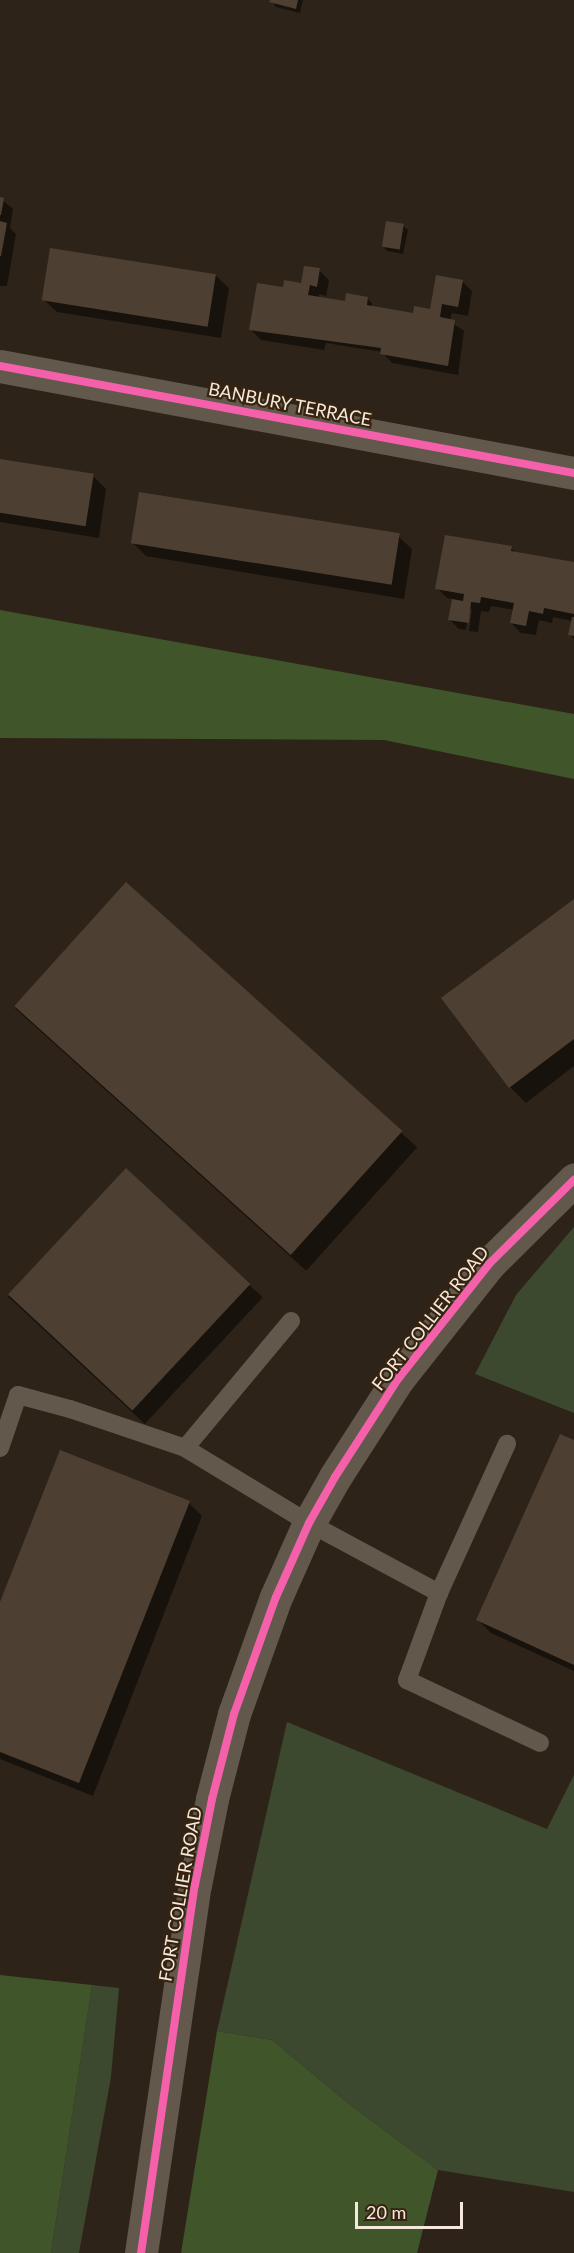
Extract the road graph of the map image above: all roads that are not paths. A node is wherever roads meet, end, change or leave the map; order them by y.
1 (0, 366) edge
2 (574, 473) edge
3 (574, 1180) edge
4 (291, 1321) dead end
5 (507, 1444) dead end
6 (0, 1448) edge
7 (185, 1448) junction
8 (309, 1523) junction
9 (439, 1593) junction
10 (540, 1743) dead end
11 (141, 2253) edge

1 - 2 street, BANBURY TERRACE
3 - 8 street, FORT COLLIER ROAD
4 - 7 lane
5 - 9 lane
6 - 7 lane
7 - 8 lane
8 - 9 lane
8 - 11 street, FORT COLLIER ROAD
9 - 10 lane

